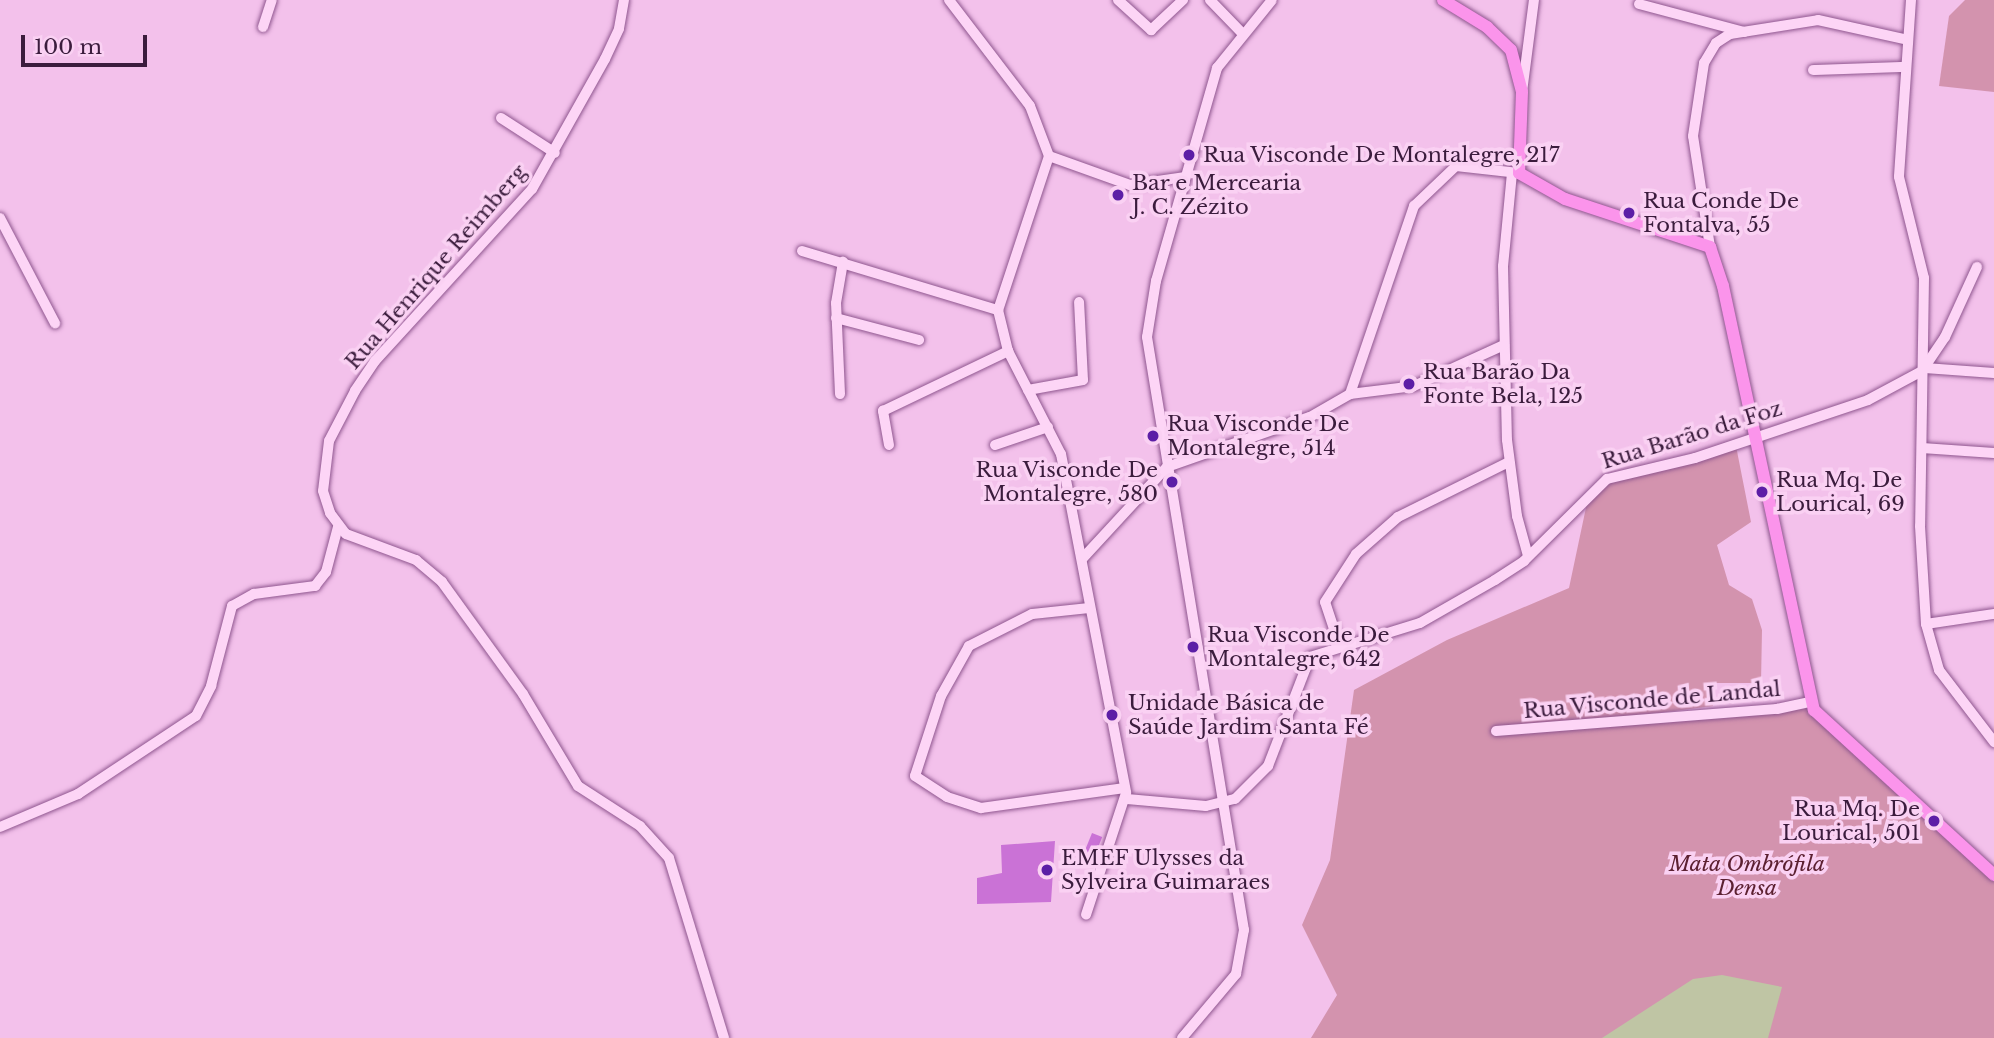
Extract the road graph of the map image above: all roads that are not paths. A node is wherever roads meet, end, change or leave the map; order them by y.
1 (272, 0) edge
2 (624, 0) edge
3 (949, 0) edge
4 (1118, 0) edge
5 (1183, 0) edge
6 (1210, 0) edge
7 (1272, 0) edge
8 (1443, 0) edge
9 (1534, 0) edge
10 (1911, 0) edge
11 (1639, 4) dead end
12 (263, 27) dead end
13 (1744, 32) junction
14 (1243, 34) junction
15 (1908, 40) junction
16 (1903, 67) junction
17 (1813, 70) dead end
18 (1522, 92) junction
19 (501, 118) dead end
20 (555, 153) junction
21 (1049, 156) junction
22 (1516, 173) junction
23 (1185, 177) junction
24 (0, 218) edge
25 (1710, 247) junction
26 (802, 251) dead end
27 (843, 262) junction
28 (1977, 267) dead end
29 (1079, 302) dead end
30 (998, 310) junction
31 (836, 318) junction
32 (55, 323) dead end
33 (919, 340) dead end
34 (1504, 345) junction
35 (1008, 351) junction
36 (1924, 370) junction
37 (1994, 373) edge
38 (1903, 383) junction
39 (1923, 389) junction
40 (1028, 390) junction
41 (840, 394) dead end
42 (1350, 394) junction
43 (1048, 427) junction
44 (1753, 438) junction
45 (995, 445) dead end
46 (889, 446) dead end
47 (1922, 448) junction
48 (1994, 453) edge
49 (1509, 462) junction
50 (1167, 467) junction
51 (338, 527) junction
52 (1528, 556) junction
53 (1082, 559) junction
54 (1089, 608) junction
55 (1989, 615) edge
56 (1926, 624) junction
57 (1994, 624) edge
58 (1340, 647) junction
59 (1811, 702) junction
60 (1496, 731) dead end
61 (1994, 742) edge
62 (1125, 788) junction
63 (1126, 799) junction
64 (1224, 804) junction
65 (0, 827) edge
66 (1994, 875) edge
67 (1086, 915) dead end
68 (724, 1038) edge
69 (1181, 1038) edge

1 - 12 street
2 - 20 street, Rua Henrique Reimberg
3 - 21 street
4 - 5 street
6 - 14 street
7 - 14 street
8 - 18 main road
9 - 18 street
10 - 15 street
11 - 13 street
13 - 15 street
13 - 25 street
14 - 23 street
15 - 16 street
16 - 17 street
16 - 36 street
18 - 22 main road
19 - 20 street
20 - 51 street, Rua Henrique Reimberg
21 - 23 street
21 - 30 street
22 - 25 main road
22 - 34 street
22 - 42 street
23 - 50 street
24 - 32 street
25 - 44 main road
26 - 27 street
27 - 30 street
27 - 31 street
28 - 36 street
29 - 40 street
30 - 35 street
31 - 33 street
31 - 41 street
34 - 42 street
34 - 49 street
35 - 40 street
35 - 46 street
36 - 37 street
36 - 38 street, Rua Barão da Foz
36 - 39 street
38 - 39 street
38 - 44 street, Rua Barão da Foz
39 - 47 street
40 - 43 street
42 - 50 street
43 - 45 street
43 - 53 street
44 - 52 street, Rua Barão da Foz
44 - 59 main road
47 - 48 street
47 - 56 street
49 - 52 street
49 - 58 street
50 - 53 street
50 - 64 street
51 - 65 street
51 - 68 street
52 - 58 street, Rua Barão da Foz
53 - 54 street
54 - 62 street
54 - 62 street
55 - 56 street
55 - 57 street
56 - 61 street
58 - 64 street, Rua Barão da Foz
59 - 60 street, Rua Visconde de Landal
59 - 66 main road
62 - 63 street
63 - 64 street
63 - 67 street
64 - 69 street

